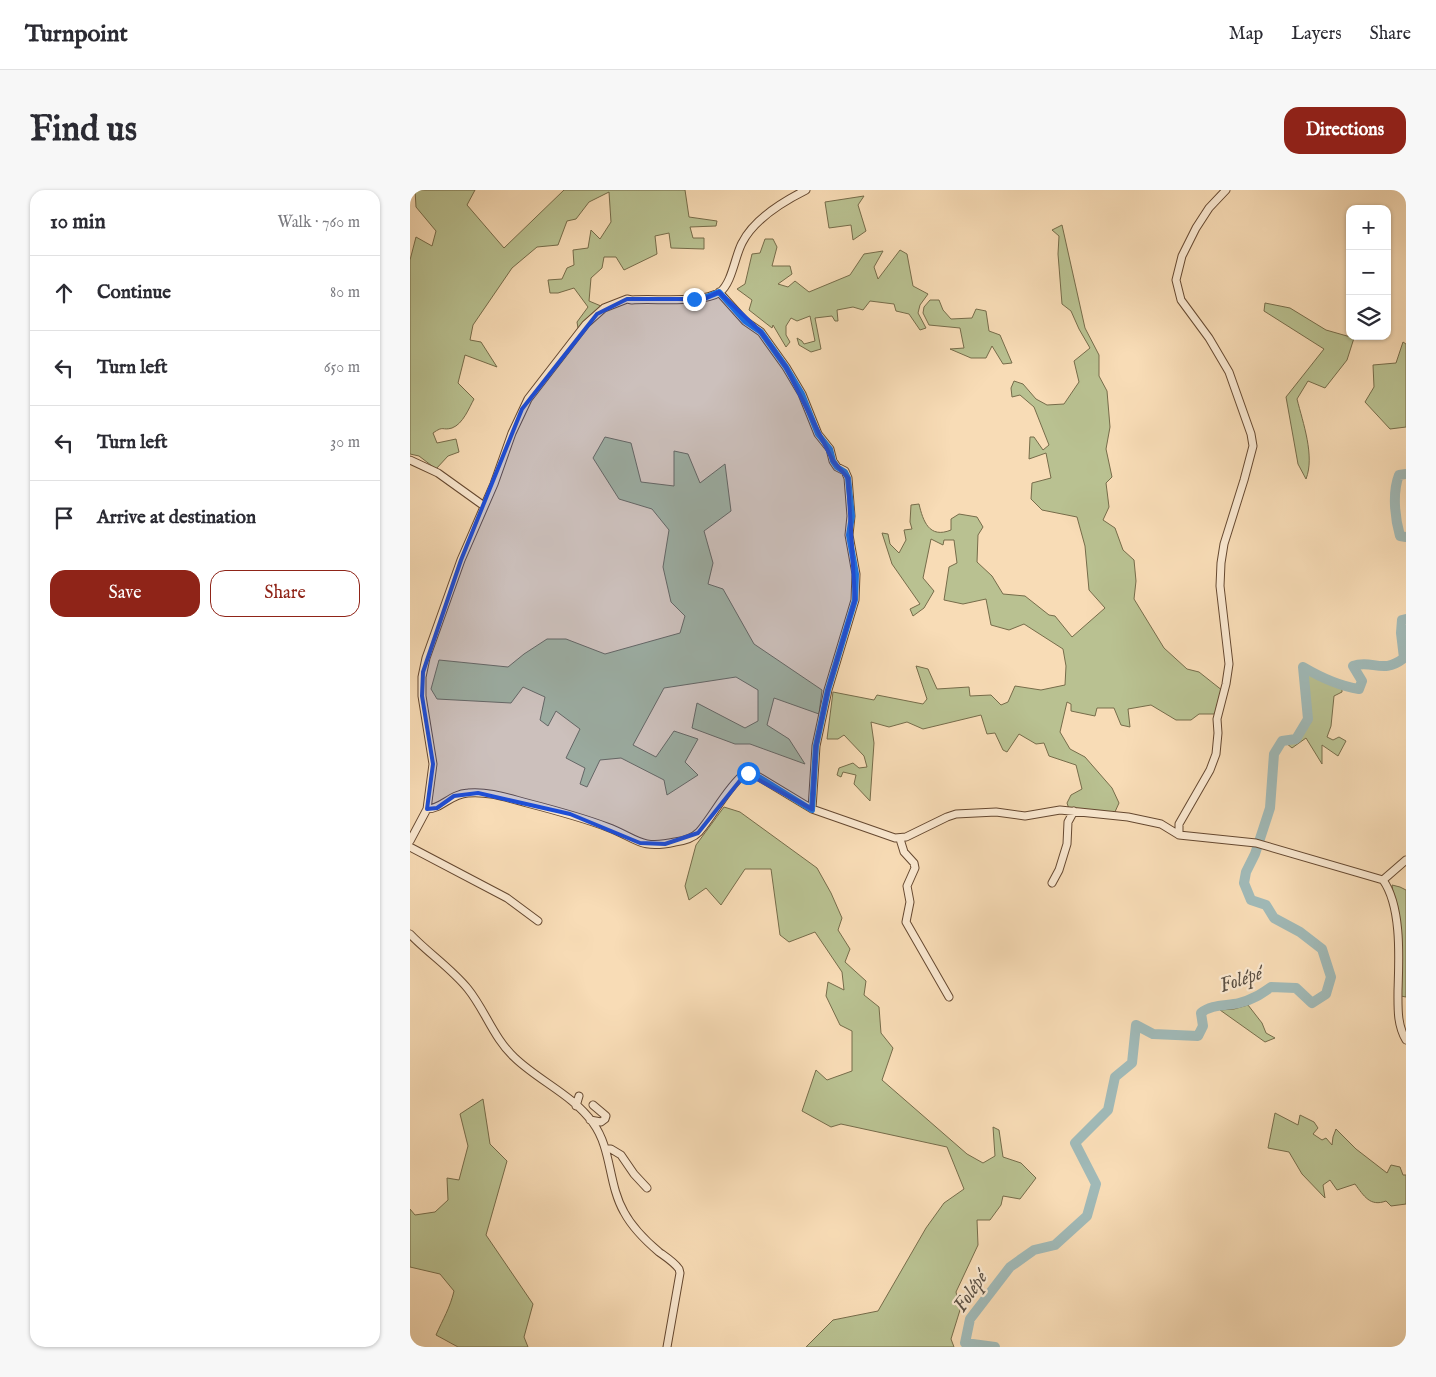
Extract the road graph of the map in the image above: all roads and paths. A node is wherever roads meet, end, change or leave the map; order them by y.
1 (806, 190) edge
2 (1226, 190) edge
3 (719, 292) junction
4 (410, 460) edge
5 (484, 506) junction
6 (427, 809) junction
7 (812, 810) junction
8 (1074, 811) junction
9 (1179, 835) junction
10 (900, 839) junction
11 (410, 841) edge
12 (410, 848) edge
13 (1406, 860) edge
14 (1383, 880) junction
15 (1052, 883) dead end
16 (538, 921) dead end
17 (410, 934) edge
18 (949, 997) dead end
19 (1406, 1040) edge
20 (579, 1096) dead end
21 (593, 1105) dead end
22 (576, 1106) junction
23 (590, 1120) junction
24 (606, 1149) junction
25 (647, 1188) dead end
26 (667, 1347) edge

1 - 3 street
2 - 9 street
3 - 5 street
3 - 7 street
4 - 5 street
5 - 6 street
6 - 7 street
6 - 11 street
7 - 10 street
8 - 9 street
8 - 10 street
8 - 15 street
9 - 14 street
10 - 18 street
12 - 16 street
13 - 14 street
14 - 19 street
17 - 22 street
20 - 22 street
21 - 23 street
22 - 23 street
23 - 24 street
24 - 25 street
24 - 26 street

